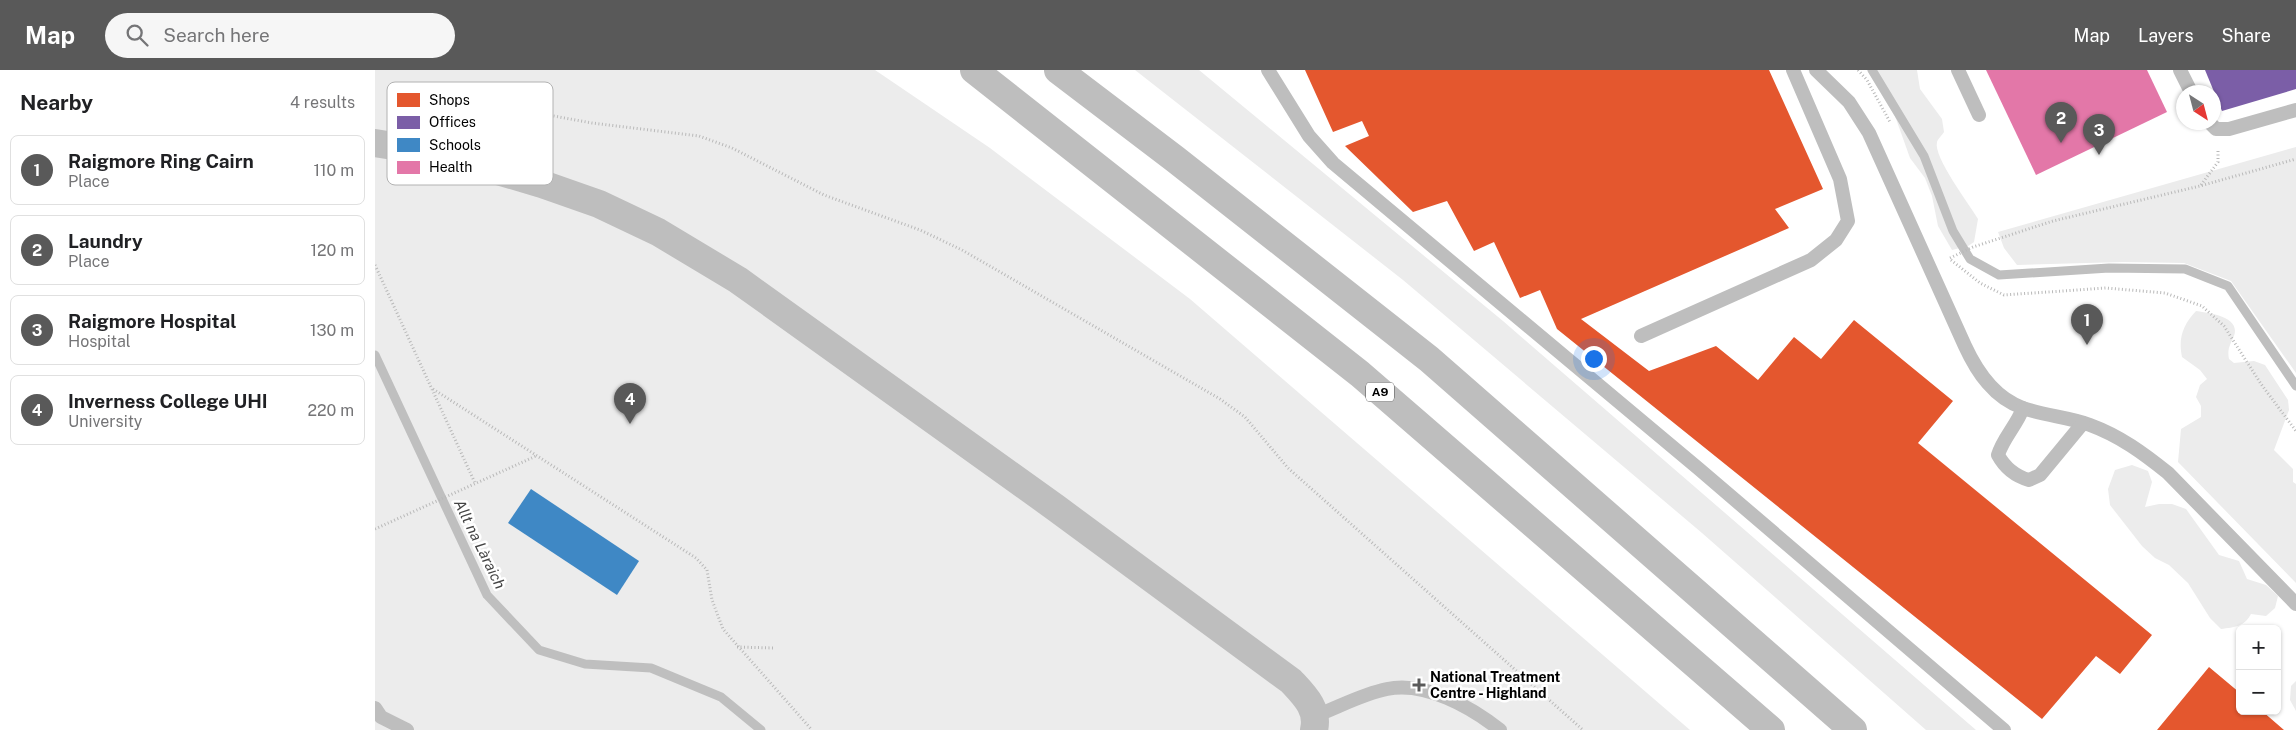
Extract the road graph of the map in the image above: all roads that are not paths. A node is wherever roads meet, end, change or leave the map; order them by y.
1 (974, 70) edge
2 (1058, 70) edge
3 (1267, 70) edge
4 (1793, 70) edge
5 (1816, 70) edge
6 (1958, 70) edge
7 (2180, 70) edge
8 (2188, 85) edge
9 (2296, 110) edge
10 (1979, 115) dead end
11 (2221, 128) edge
12 (545, 185) edge
13 (1641, 336) dead end
14 (2023, 408) junction
15 (2083, 423) junction
16 (2296, 604) edge
17 (375, 708) edge
18 (1315, 723) edge
19 (407, 730) edge
20 (1500, 730) edge
21 (1771, 730) edge
22 (1853, 730) edge
23 (2004, 730) edge

1 - 21 main road, A9
2 - 22 main road
3 - 23 lane
4 - 13 lane
5 - 14 lane
6 - 10 lane
7 - 8 lane
9 - 11 lane
12 - 18 main road
14 - 15 lane
14 - 15 lane
15 - 16 lane
17 - 19 lane
18 - 20 lane

